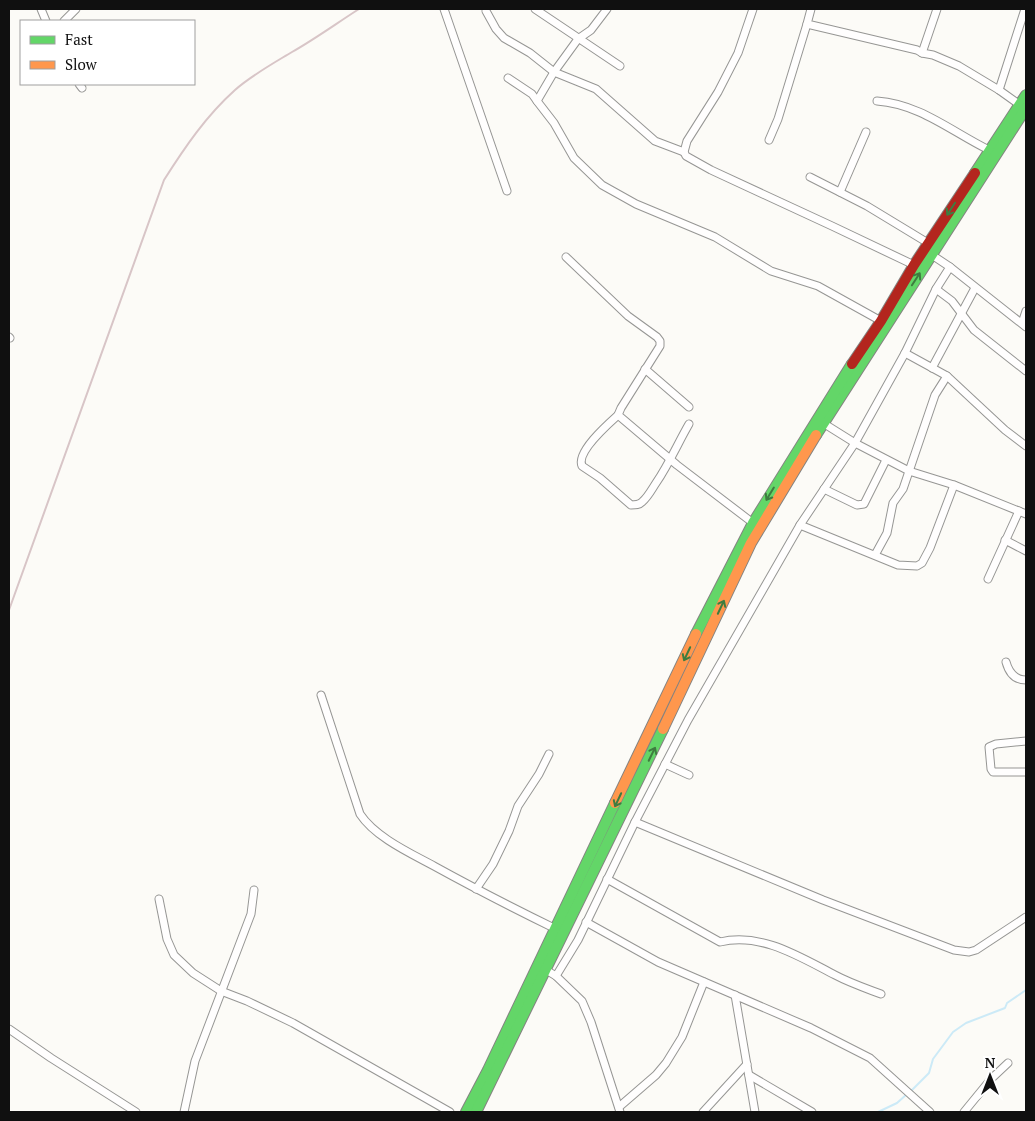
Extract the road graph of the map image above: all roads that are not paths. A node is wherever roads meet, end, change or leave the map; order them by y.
1 (76, 9) edge
2 (444, 9) edge
3 (535, 9) edge
4 (607, 9) edge
5 (753, 9) edge
6 (811, 9) edge
7 (937, 9) edge
8 (1025, 9) edge
9 (486, 11) dead end
10 (65, 20) edge
11 (806, 24) junction
12 (578, 39) junction
13 (922, 53) junction
14 (620, 66) dead end
15 (554, 72) junction
16 (508, 78) dead end
17 (999, 90) junction
18 (1026, 96) edge
19 (537, 101) junction
20 (877, 102) dead end
21 (1023, 107) edge
22 (866, 132) dead end
23 (769, 140) dead end
24 (989, 150) junction
25 (684, 152) junction
26 (810, 177) dead end
27 (507, 191) dead end
28 (840, 192) junction
29 (928, 243) junction
30 (932, 254) junction
31 (566, 257) dead end
32 (914, 265) junction
33 (950, 267) junction
34 (975, 288) dead end
35 (936, 289) junction
36 (1026, 311) edge
37 (961, 313) junction
38 (881, 321) junction
39 (1024, 325) edge
40 (905, 353) junction
41 (932, 368) junction
42 (645, 369) junction
43 (1026, 371) edge
44 (947, 376) junction
45 (689, 407) dead end
46 (618, 415) junction
47 (823, 423) junction
48 (689, 424) dead end
49 (855, 443) junction
50 (1026, 446) edge
51 (671, 460) junction
52 (886, 460) junction
53 (909, 471) junction
54 (954, 485) junction
55 (824, 489) junction
56 (1023, 512) edge
57 (753, 523) junction
58 (800, 524) junction
59 (1005, 540) junction
60 (1026, 551) edge
61 (875, 555) junction
62 (988, 579) dead end
63 (700, 640) junction
64 (1006, 662) dead end
65 (1026, 680) edge
66 (321, 695) dead end
67 (1026, 742) edge
68 (549, 754) dead end
69 (665, 764) junction
70 (1026, 772) edge
71 (689, 775) dead end
72 (635, 822) junction
73 (607, 879) junction
74 (476, 889) junction
75 (254, 890) dead end
76 (159, 899) dead end
77 (1026, 917) edge
78 (586, 922) junction
79 (556, 929) junction
80 (546, 970) junction
81 (556, 976) junction
82 (704, 982) junction
83 (220, 991) junction
84 (881, 994) dead end
85 (735, 995) junction
86 (9, 1029) edge
87 (1008, 1063) dead end
88 (747, 1064) junction
89 (749, 1075) junction
90 (619, 1110) edge
91 (136, 1112) edge
92 (184, 1112) edge
93 (450, 1112) edge
94 (466, 1112) edge
95 (476, 1112) edge
96 (702, 1112) edge
97 (755, 1112) edge
98 (812, 1112) edge
99 (930, 1112) edge
100 (964, 1112) edge

1 - 10 street
2 - 27 street
3 - 12 street
4 - 12 street
5 - 25 street
6 - 11 street
7 - 13 street
8 - 17 street
9 - 15 street
11 - 13 street
11 - 23 street
12 - 14 street
12 - 15 street
13 - 17 street
15 - 19 street
15 - 25 street
16 - 19 street
17 - 21 street
18 - 21 main road
19 - 38 street
20 - 24 street
21 - 24 main road
21 - 30 main road
22 - 28 street
24 -> 29 main road
25 - 32 street
26 - 28 street
28 - 29 street
29 - 32 main road
30 - 33 street
47 -> 30 main road
31 - 42 street
32 - 38 main road
33 - 35 street
33 - 39 street
34 - 37 street
35 - 37 street
35 - 40 street
36 - 39 street
37 - 41 street
37 - 43 street
38 -> 57 main road
40 - 41 street
40 - 49 street
41 - 44 street
42 - 45 street
42 - 46 street
44 - 50 street
44 - 53 street
46 - 51 street
46 - 51 street
47 - 49 street
63 -> 47 main road
48 - 51 street
49 - 52 street
49 - 55 street
51 - 57 street
52 - 53 street
52 - 55 street
53 - 54 street
53 - 61 street
54 - 56 street
54 - 61 street
55 - 58 street
56 - 59 street
57 - 63 main road
58 - 61 street
58 - 69 street
59 - 60 street
59 - 62 street
63 -> 79 main road
80 -> 63 main road
64 - 65 street
66 - 74 street
67 - 70 street
68 - 74 street
69 - 71 street
69 - 72 street
72 - 73 street
72 - 77 street
73 - 78 street
73 - 84 street
74 - 79 street
75 - 83 street
76 - 83 street
78 - 81 street
78 - 82 street
79 - 94 main road
80 - 81 street
80 - 95 main road
81 - 90 street
82 - 85 street
82 - 90 street
83 - 92 street
83 - 93 street
85 - 88 street
85 - 99 street
86 - 91 street
87 - 100 street
88 - 89 street
88 - 96 street
89 - 97 street
89 - 98 street

